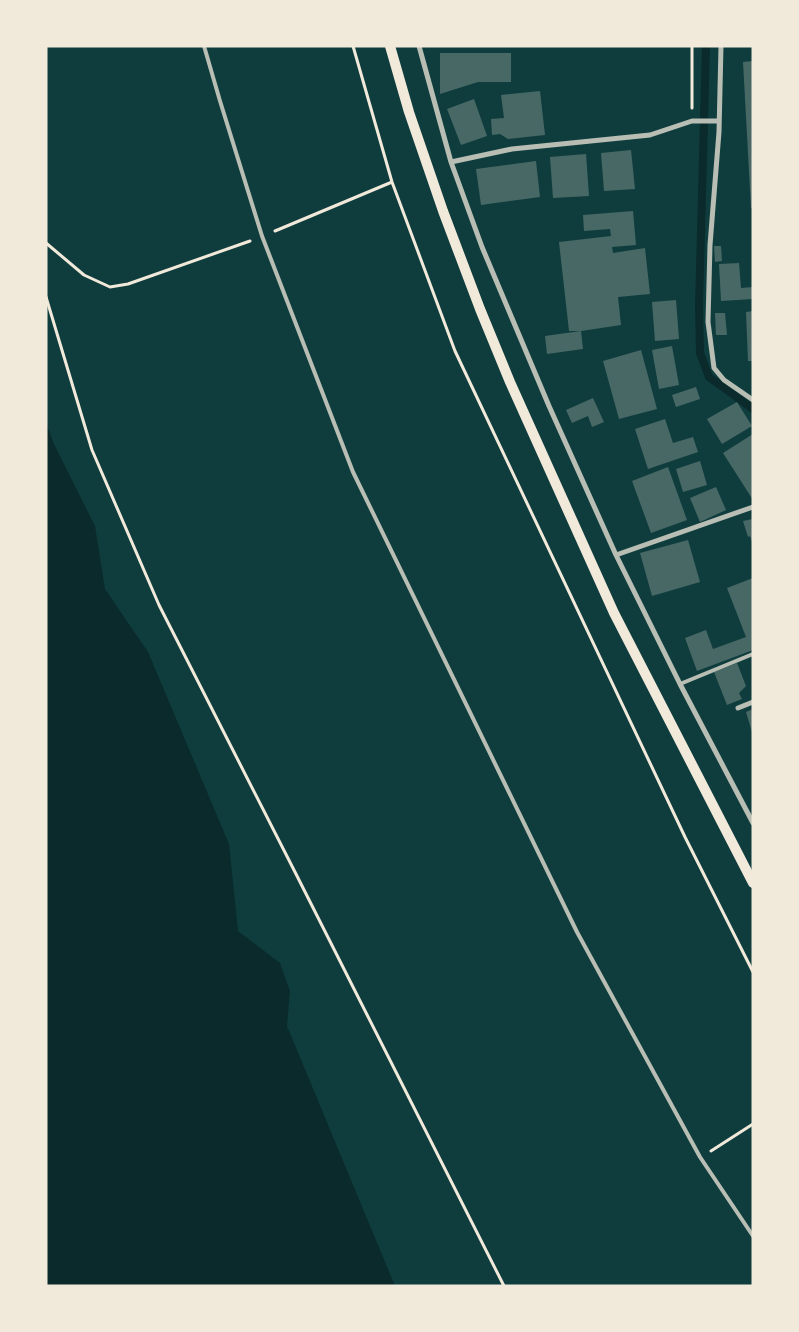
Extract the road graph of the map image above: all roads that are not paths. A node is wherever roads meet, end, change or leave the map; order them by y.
1 (204, 46) edge
2 (390, 46) edge
3 (419, 46) edge
4 (721, 46) edge
5 (719, 121) junction
6 (451, 162) junction
7 (753, 400) edge
8 (753, 507) edge
9 (616, 555) junction
10 (753, 654) edge
11 (680, 684) junction
12 (753, 702) edge
13 (738, 708) dead end
14 (753, 823) edge
15 (753, 883) edge
16 (753, 1236) edge

1 - 16 lane
2 - 15 main road
3 - 6 street
4 - 5 street
5 - 6 street
5 - 7 street
6 - 9 street
8 - 9 street
9 - 11 street
10 - 11 lane
11 - 14 street
12 - 13 street

